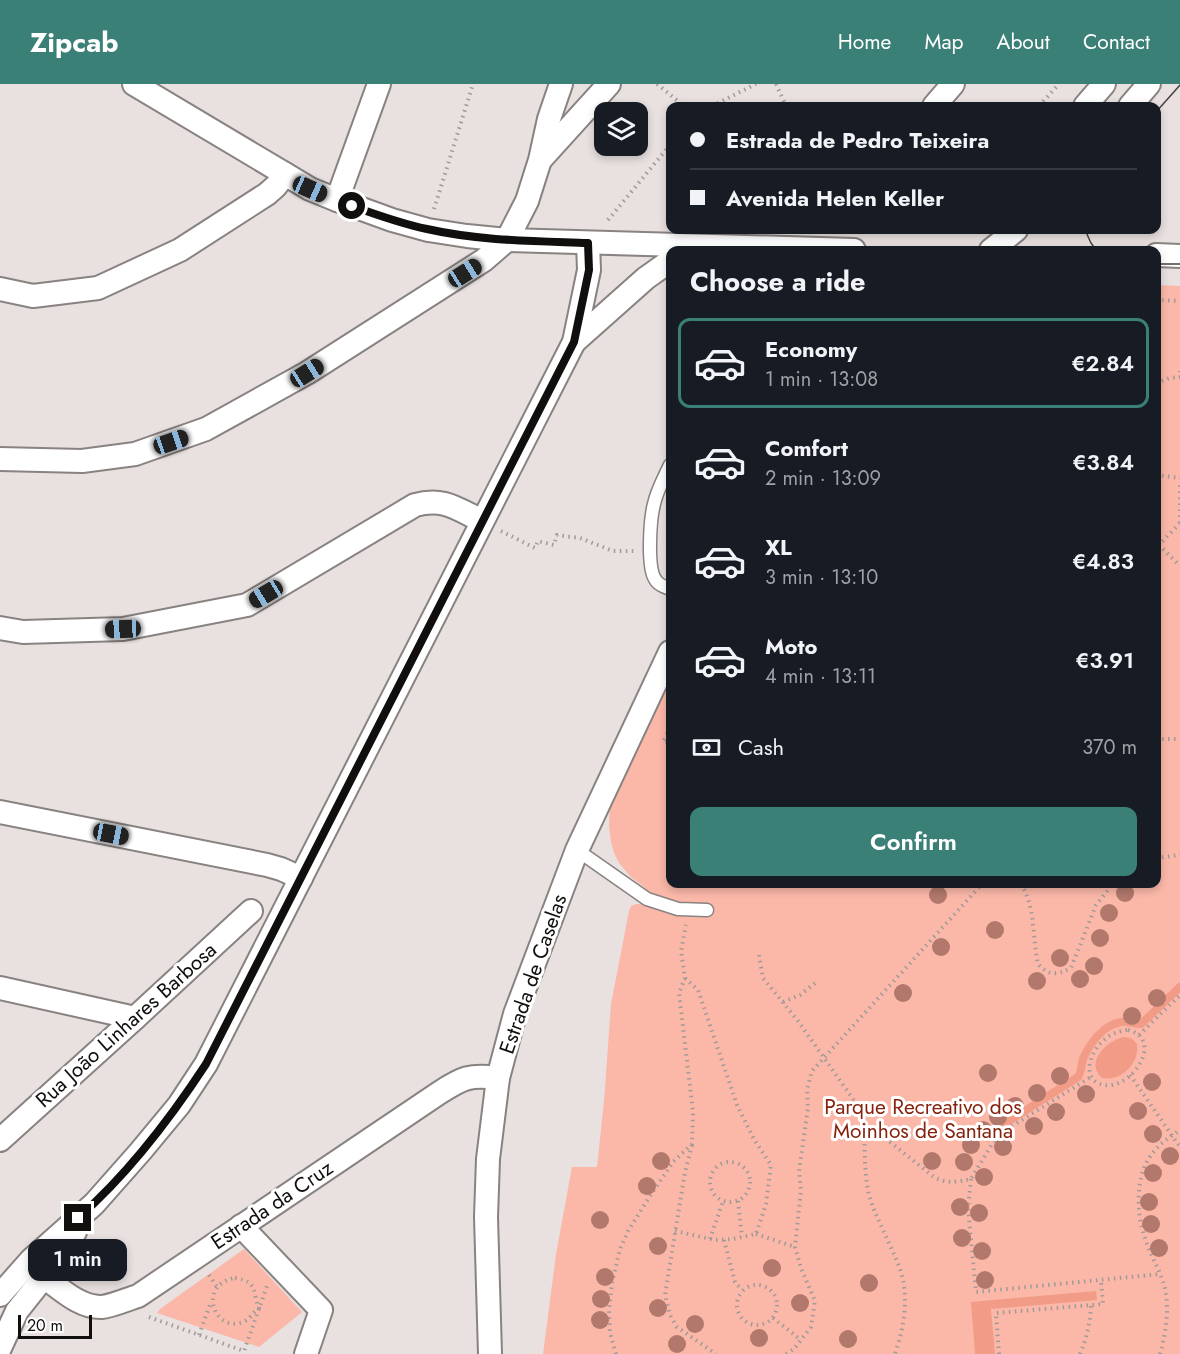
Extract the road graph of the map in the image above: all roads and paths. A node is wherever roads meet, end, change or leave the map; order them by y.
1 (134, 84) edge
2 (380, 84) edge
3 (473, 84) edge
4 (561, 84) edge
5 (609, 84) edge
6 (657, 84) edge
7 (756, 84) edge
8 (776, 84) edge
9 (953, 84) edge
10 (1059, 84) edge
11 (1104, 84) edge
12 (1149, 84) edge
13 (679, 102) edge
14 (720, 102) edge
15 (784, 102) edge
16 (937, 102) edge
17 (1043, 102) edge
18 (1088, 102) edge
19 (1133, 102) edge
20 (666, 149) edge
21 (540, 160) junction
22 (285, 174) junction
23 (337, 200) junction
24 (428, 230) junction
25 (1011, 234) edge
26 (507, 240) junction
27 (588, 243) junction
28 (996, 246) edge
29 (666, 247) edge
30 (1161, 255) edge
31 (1180, 256) edge
32 (666, 264) edge
33 (0, 290) edge
34 (1161, 300) edge
35 (1180, 301) edge
36 (574, 342) junction
37 (1180, 371) edge
38 (1180, 377) edge
39 (1161, 381) edge
40 (0, 459) edge
41 (666, 473) edge
42 (1161, 476) edge
43 (1180, 478) edge
44 (1180, 485) edge
45 (482, 521) junction
46 (1180, 523) edge
47 (1161, 542) edge
48 (593, 544) dead end
49 (1161, 548) edge
50 (1180, 566) edge
51 (666, 587) edge
52 (0, 628) edge
53 (666, 661) edge
54 (1180, 739) edge
55 (1161, 740) edge
56 (0, 812) edge
57 (577, 850) junction
58 (1180, 855) edge
59 (1161, 857) edge
60 (301, 878) junction
61 (978, 888) edge
62 (1024, 888) edge
63 (1110, 888) edge
64 (689, 910) junction
65 (707, 910) dead end
66 (251, 911) dead end
67 (759, 955) dead end
68 (685, 978) junction
69 (818, 981) dead end
70 (0, 988) edge
71 (1180, 995) edge
72 (783, 1002) junction
73 (135, 1018) junction
74 (1139, 1035) junction
75 (824, 1057) junction
76 (1130, 1076) junction
77 (1091, 1077) junction
78 (498, 1078) junction
79 (864, 1126) junction
80 (1180, 1130) edge
81 (1172, 1136) junction
82 (0, 1140) edge
83 (692, 1144) junction
84 (1180, 1148) edge
85 (971, 1179) junction
86 (723, 1201) junction
87 (738, 1201) junction
88 (94, 1204) junction
89 (241, 1226) junction
90 (675, 1231) junction
91 (756, 1234) junction
92 (742, 1238) junction
93 (710, 1239) junction
94 (724, 1240) junction
95 (795, 1247) junction
96 (218, 1268) dead end
97 (282, 1269) junction
98 (1161, 1274) junction
99 (44, 1277) junction
100 (1101, 1280) junction
101 (218, 1287) junction
102 (742, 1290) junction
103 (0, 1294) edge
104 (212, 1296) junction
105 (1091, 1305) junction
106 (259, 1308) junction
107 (154, 1313) dead end
108 (772, 1318) junction
109 (199, 1335) junction
110 (801, 1340) junction
111 (0, 1348) edge
112 (244, 1352) edge
113 (306, 1354) edge
114 (490, 1354) edge
115 (616, 1354) edge
116 (716, 1354) edge
117 (786, 1354) edge
118 (895, 1354) edge
119 (999, 1354) edge
120 (1080, 1354) edge
121 (1160, 1354) edge

1 - 22 street
2 - 23 street
3 - 24 path
4 - 21 street
5 - 21 street
6 - 13 path
7 - 14 path
8 - 15 path
9 - 16 street
10 - 17 path
11 - 18 street
12 - 19 street
20 - 27 path
21 - 26 street
22 - 23 street
22 - 33 street
23 - 24 street
24 - 26 street
25 - 28 street
26 - 27 street
26 - 40 street
27 - 29 street
27 - 36 street
30 - 31 street
32 - 36 street
34 - 35 path
36 - 45 street
37 - 38 path
38 - 39 path
41 - 51 lane
42 - 43 path
44 - 46 path
45 - 48 path
45 - 52 street
45 - 60 street
46 - 47 path
49 - 50 path
53 - 57 street, Estrada de Caselas
54 - 55 path
56 - 60 street
57 - 64 lane
57 - 78 street, Estrada de Caselas
58 - 59 path
60 - 88 street
61 - 75 path
62 - 63 path
64 - 65 lane
64 - 68 path
66 - 73 street, Rua João Linhares Barbosa
67 - 72 path
68 - 83 path
68 - 91 path
69 - 72 path
70 - 73 street
71 - 74 path
72 - 75 path
73 - 82 street, Rua João Linhares Barbosa
74 - 76 path
74 - 77 path
75 - 79 path
75 - 95 path
76 - 77 path
76 - 81 path
77 - 85 path
78 - 89 street, Estrada da Cruz
78 - 114 street, Estrada de Caselas
79 - 85 path
79 - 118 path
80 - 81 path
81 - 84 path
81 - 98 path
83 - 90 path
83 - 115 path
85 - 100 path
86 - 87 path
86 - 87 path
86 - 93 path
87 - 92 path
88 - 99 street
88 - 103 street
89 - 97 street
89 - 99 street, Estrada da Cruz
90 - 93 path
90 - 116 path
91 - 92 path
91 - 95 path
92 - 94 path
93 - 94 path
94 - 102 path
95 - 110 path
96 - 101 path
97 - 106 path
97 - 113 street
98 - 100 path
98 - 121 path
99 - 111 street
100 - 105 path
101 - 104 path
101 - 106 path
102 - 108 path
102 - 108 path
104 - 106 path
104 - 109 path
105 - 119 path
105 - 120 path
106 - 112 path
107 - 109 path
108 - 110 path
109 - 112 path
110 - 117 path

